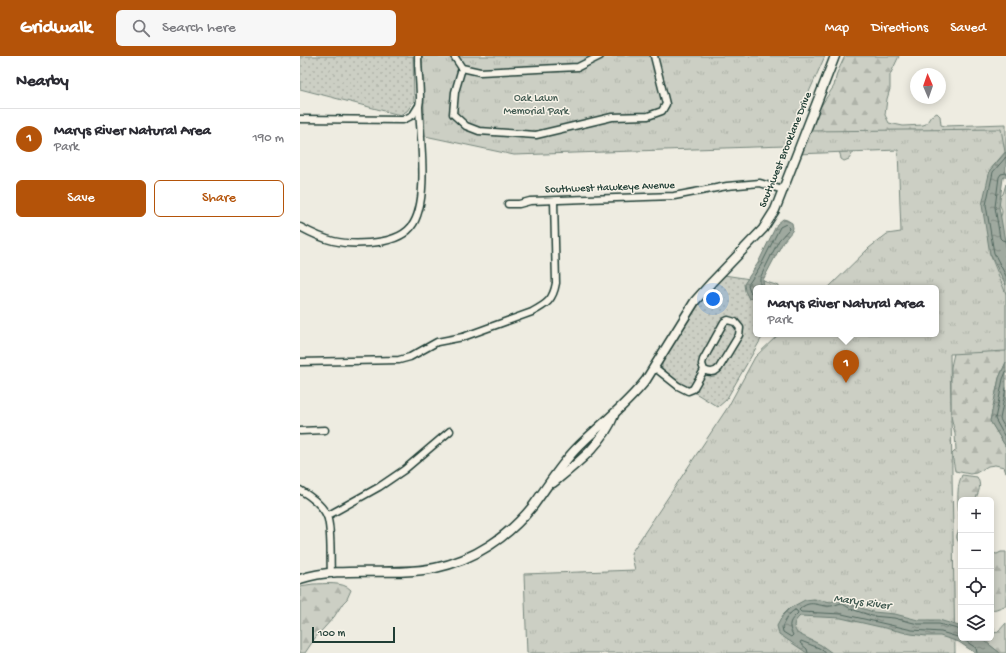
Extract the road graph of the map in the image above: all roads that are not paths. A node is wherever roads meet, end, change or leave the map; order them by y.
1 (418, 56) edge
2 (454, 56) edge
3 (600, 56) edge
4 (654, 56) edge
5 (835, 56) edge
6 (462, 68) junction
7 (419, 105) junction
8 (300, 119) edge
9 (783, 190) junction
10 (554, 201) junction
11 (508, 204) dead end
12 (300, 227) edge
13 (300, 362) edge
14 (654, 367) junction
15 (704, 370) junction
16 (325, 430) dead end
17 (300, 431) edge
18 (450, 431) dead end
19 (300, 490) edge
20 (327, 516) junction
21 (331, 573) junction
22 (300, 579) edge

1 - 7 street
2 - 6 street
3 - 6 street
4 - 6 street
5 - 9 street, Southwest Brooklane Drive
7 - 8 street
7 - 12 street
9 - 10 street, Southwest Hawkeye Avenue
9 - 14 street, Southwest Brooklane Drive
10 - 11 street, Southwest Hawkeye Avenue
10 - 13 street
14 - 15 street
14 - 21 street, Southwest Brooklane Drive
15 - 15 street
16 - 17 street
18 - 20 street
19 - 20 street
20 - 21 street
21 - 22 street, Southwest Brooklane Drive

